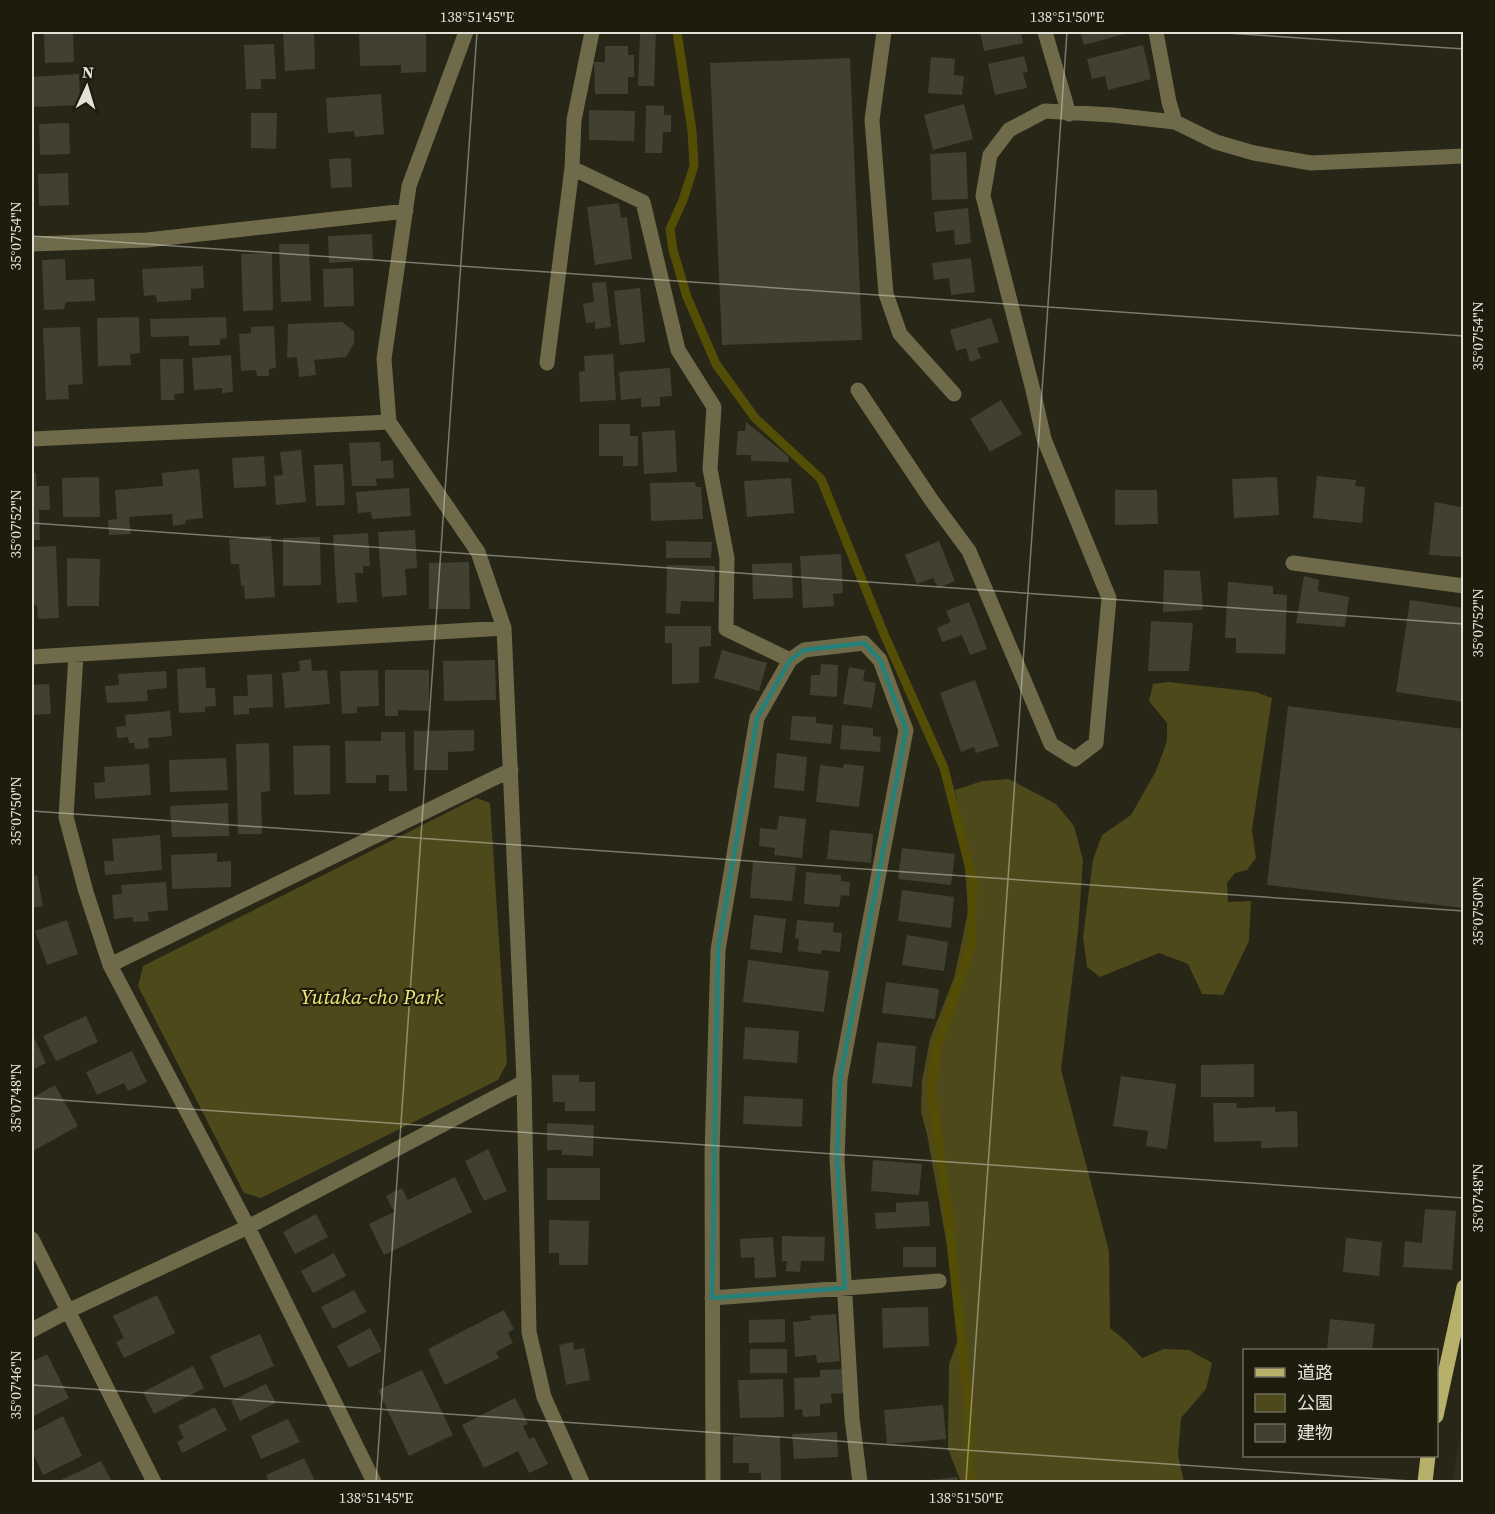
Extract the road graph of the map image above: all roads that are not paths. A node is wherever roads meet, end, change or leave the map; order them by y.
1 (466, 32) edge
2 (592, 32) edge
3 (884, 32) edge
4 (1045, 32) edge
5 (1156, 32) edge
6 (1069, 114) junction
7 (1175, 122) junction
8 (1464, 156) edge
9 (572, 168) junction
10 (406, 211) junction
11 (32, 244) edge
12 (548, 363) dead end
13 (858, 390) dead end
14 (954, 394) dead end
15 (389, 422) junction
16 (32, 440) edge
17 (1293, 562) dead end
18 (1464, 586) edge
19 (504, 628) junction
20 (76, 655) junction
21 (32, 657) edge
22 (790, 660) junction
23 (510, 770) junction
24 (110, 965) junction
25 (524, 1082) junction
26 (248, 1227) junction
27 (32, 1239) edge
28 (939, 1281) dead end
29 (1464, 1287) edge
30 (845, 1288) junction
31 (712, 1298) junction
32 (68, 1311) junction
33 (32, 1330) edge
34 (1438, 1411) edge
35 (1428, 1457) edge
36 (154, 1482) edge
37 (374, 1482) edge
38 (582, 1482) edge
39 (713, 1482) edge
40 (860, 1482) edge
41 (1425, 1482) edge

1 - 10 street
2 - 9 street
3 - 14 street
4 - 6 street
5 - 7 street
6 - 7 street
6 - 13 street
7 - 8 street
9 - 12 street
9 - 22 street
10 - 11 street
10 - 15 street
15 - 16 street
15 - 19 street
17 - 18 street
19 - 20 street
19 - 23 street
20 - 21 street
20 - 24 street
22 - 30 street
22 - 31 street
23 - 24 street
23 - 25 street
24 - 26 street
25 - 26 street
25 - 38 street
26 - 32 street
26 - 37 street
27 - 32 street
28 - 30 street
29 - 34 main road
30 - 31 street
30 - 40 street
31 - 39 street
32 - 33 street
32 - 36 street
35 - 41 main road

